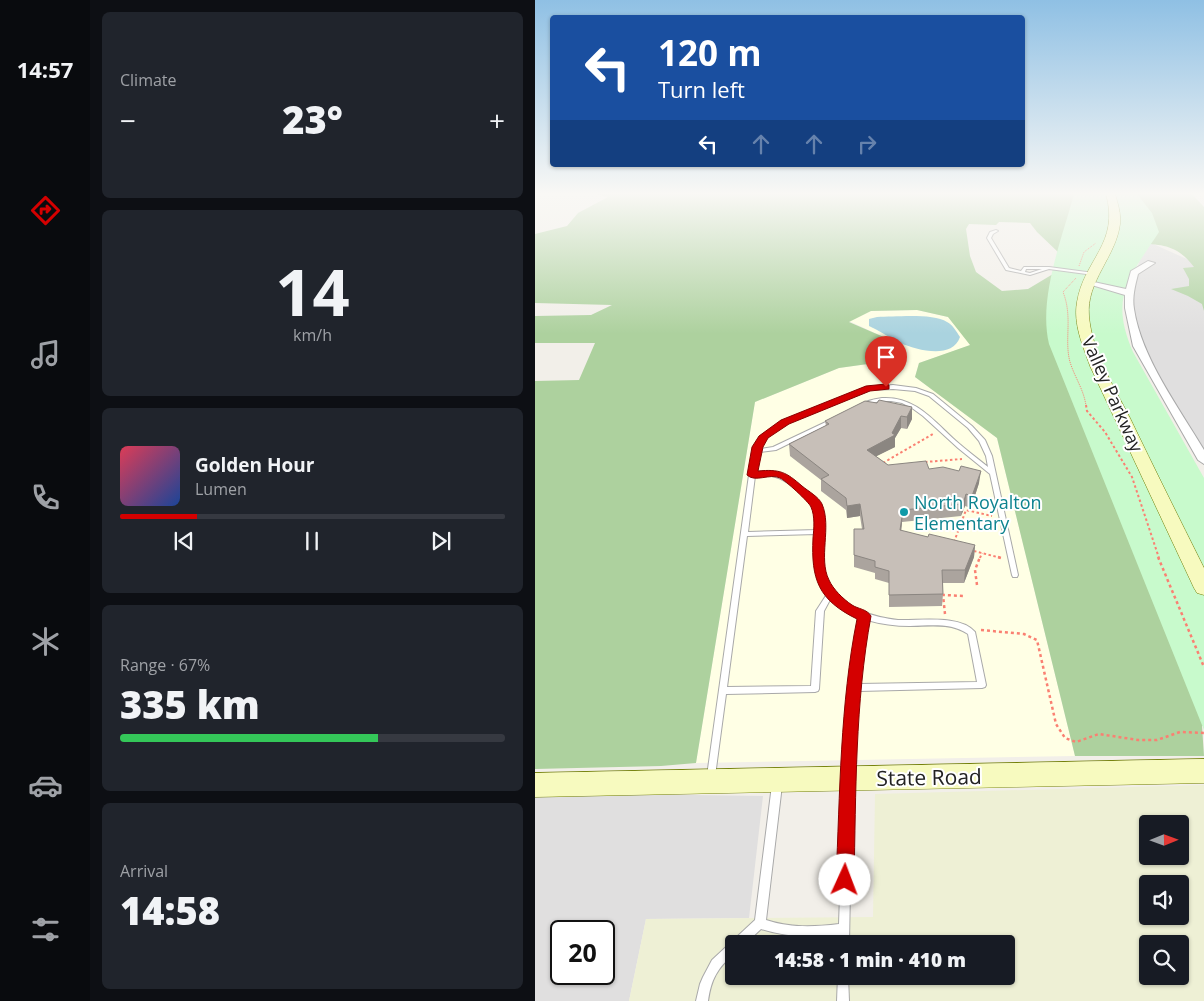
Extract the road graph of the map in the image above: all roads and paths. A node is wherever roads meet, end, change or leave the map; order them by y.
1 (991, 241) edge
2 (1110, 241) edge
3 (1151, 263) dead end
4 (1091, 278) junction
5 (1129, 294) junction
6 (886, 387) junction
7 (887, 398) junction
8 (852, 411) edge
9 (835, 419) edge
10 (935, 433) dead end
11 (757, 451) junction
12 (962, 459) dead end
13 (1204, 460) edge
14 (924, 462) edge
15 (887, 466) edge
16 (992, 473) junction
17 (752, 475) junction
18 (992, 516) dead end
19 (819, 532) junction
20 (744, 534) junction
21 (952, 546) edge
22 (967, 550) edge
23 (982, 553) junction
24 (1001, 558) dead end
25 (1015, 575) dead end
26 (977, 585) dead end
27 (1204, 588) edge
28 (831, 593) junction
29 (965, 596) dead end
30 (864, 616) junction
31 (946, 617) dead end
32 (976, 626) dead end
33 (855, 688) junction
34 (722, 691) junction
35 (1204, 733) edge
36 (1204, 771) edge
37 (848, 779) junction
38 (777, 781) junction
39 (710, 782) junction
40 (535, 786) edge
41 (760, 923) junction
42 (844, 929) junction
43 (747, 935) edge
44 (844, 935) edge
45 (725, 955) edge
46 (843, 985) edge
47 (702, 1001) edge
48 (843, 1001) edge

1 - 4 lane
2 - 4 street, Valley Parkway
3 - 5 street
4 - 5 street
4 - 27 street, Valley Parkway
5 - 13 street
6 - 7 lane
6 - 11 lane
6 - 16 lane
7 - 8 lane
7 - 16 lane
9 - 11 lane
10 - 15 path
11 - 17 lane
12 - 14 path
16 - 25 lane
17 - 19 lane
17 - 20 lane
18 - 21 path
19 - 20 lane
19 - 28 lane
20 - 34 lane
22 - 23 path
23 - 24 path
23 - 26 path
28 - 30 lane
28 - 34 lane
29 - 31 path
30 - 33 lane
30 - 33 lane
32 - 35 path
33 - 37 lane
34 - 39 lane
36 - 37 street, State Road
37 - 38 street, State Road
37 - 42 lane
38 - 39 street, State Road
38 - 41 lane
39 - 40 street, State Road
41 - 42 lane
41 - 43 lane
42 - 44 lane
45 - 47 lane
46 - 48 lane

